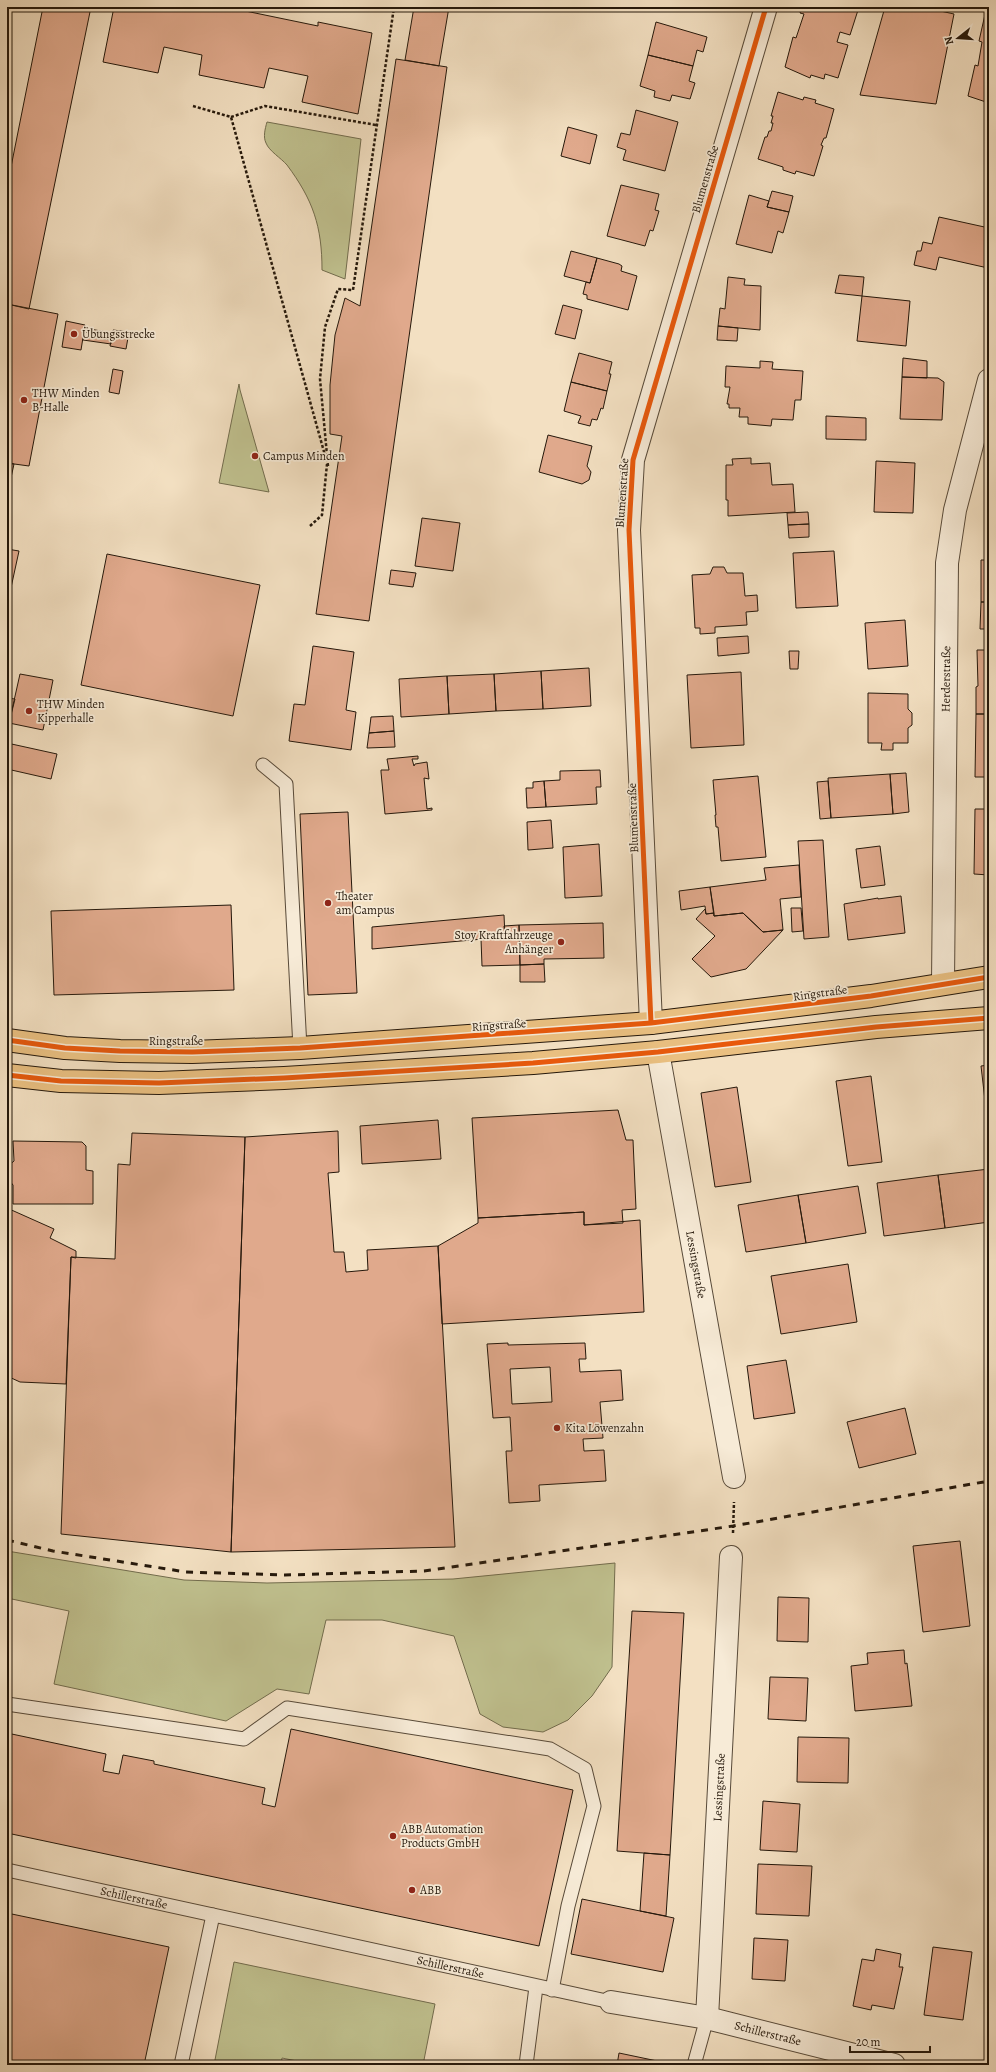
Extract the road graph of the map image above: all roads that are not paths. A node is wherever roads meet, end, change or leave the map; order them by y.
1 (766, 7) edge
2 (989, 380) edge
3 (263, 765) dead end
4 (989, 977) edge
5 (943, 983) junction
6 (989, 1018) edge
7 (651, 1023) junction
8 (7, 1040) edge
9 (300, 1048) junction
10 (658, 1052) junction
11 (7, 1076) edge
12 (734, 1477) road end
13 (731, 1557) road end
14 (7, 1704) edge
15 (7, 1870) edge
16 (213, 1915) junction
17 (536, 1986) junction
18 (552, 1990) junction
19 (611, 2002) joint
20 (707, 2018) junction
21 (181, 2065) edge
22 (526, 2065) edge
23 (694, 2065) edge
24 (894, 2065) edge

1 - 7 street, Blumenstraße
2 - 5 street, Herderstraße
3 - 9 lane
4 - 5 main road, Ringstraße
5 - 7 main road, Ringstraße
6 - 10 main road
7 - 9 main road, Ringstraße
8 - 9 main road, Ringstraße
10 - 11 main road
10 - 12 street, Lessingstraße
13 - 20 street, Lessingstraße
14 - 18 lane
15 - 16 lane, Schillerstraße
16 - 17 lane, Schillerstraße
16 - 21 lane
17 - 18 lane, Schillerstraße
17 - 22 lane
18 - 19 lane, Schillerstraße
19 - 20 street, Schillerstraße
20 - 23 lane
20 - 24 street, Schillerstraße

